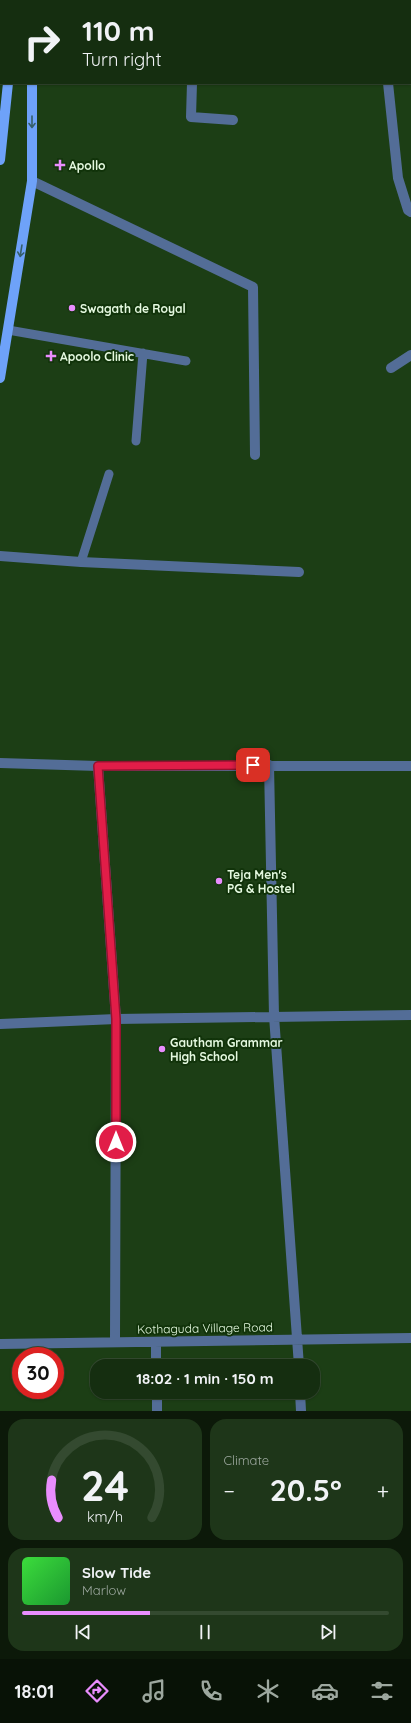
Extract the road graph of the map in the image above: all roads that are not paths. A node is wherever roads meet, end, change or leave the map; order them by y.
1 (8, 84) edge
2 (32, 84) edge
3 (192, 84) edge
4 (388, 84) edge
5 (233, 120) dead end
6 (0, 160) edge
7 (32, 181) junction
8 (411, 212) edge
9 (8, 330) junction
10 (143, 353) junction
11 (411, 355) edge
12 (186, 361) dead end
13 (391, 368) dead end
14 (0, 378) edge
15 (136, 441) dead end
16 (255, 455) dead end
17 (109, 474) dead end
18 (0, 556) edge
19 (81, 562) junction
20 (299, 572) dead end
21 (0, 763) edge
22 (269, 765) junction
23 (98, 766) junction
24 (411, 766) edge
25 (411, 1015) edge
26 (274, 1016) junction
27 (116, 1019) junction
28 (0, 1024) edge
29 (411, 1338) edge
30 (298, 1340) junction
31 (115, 1342) junction
32 (156, 1342) junction
33 (0, 1344) edge
34 (156, 1359) edge
35 (299, 1359) edge
36 (157, 1399) edge
37 (300, 1399) edge
38 (157, 1411) edge
39 (301, 1411) edge

1 - 6 main road
2 -> 7 main road
3 - 5 street
4 - 8 street
7 -> 9 main road
7 - 16 street
9 - 10 lane
9 - 14 main road
10 - 12 lane
10 - 15 lane
11 - 13 street
17 - 19 lane
18 - 19 street
19 - 20 street
21 - 23 street
22 - 23 street
22 - 24 street
22 - 26 street
23 - 27 street
25 - 26 street
26 - 27 street
26 - 30 street
27 - 28 street
27 - 31 street
29 - 30 street, Kothaguda Village Road
30 - 32 street, Kothaguda Village Road
30 - 35 street
31 - 32 street, Kothaguda Village Road
31 - 33 street, Kothaguda Village Road
32 - 34 street
36 - 38 street
37 - 39 street

